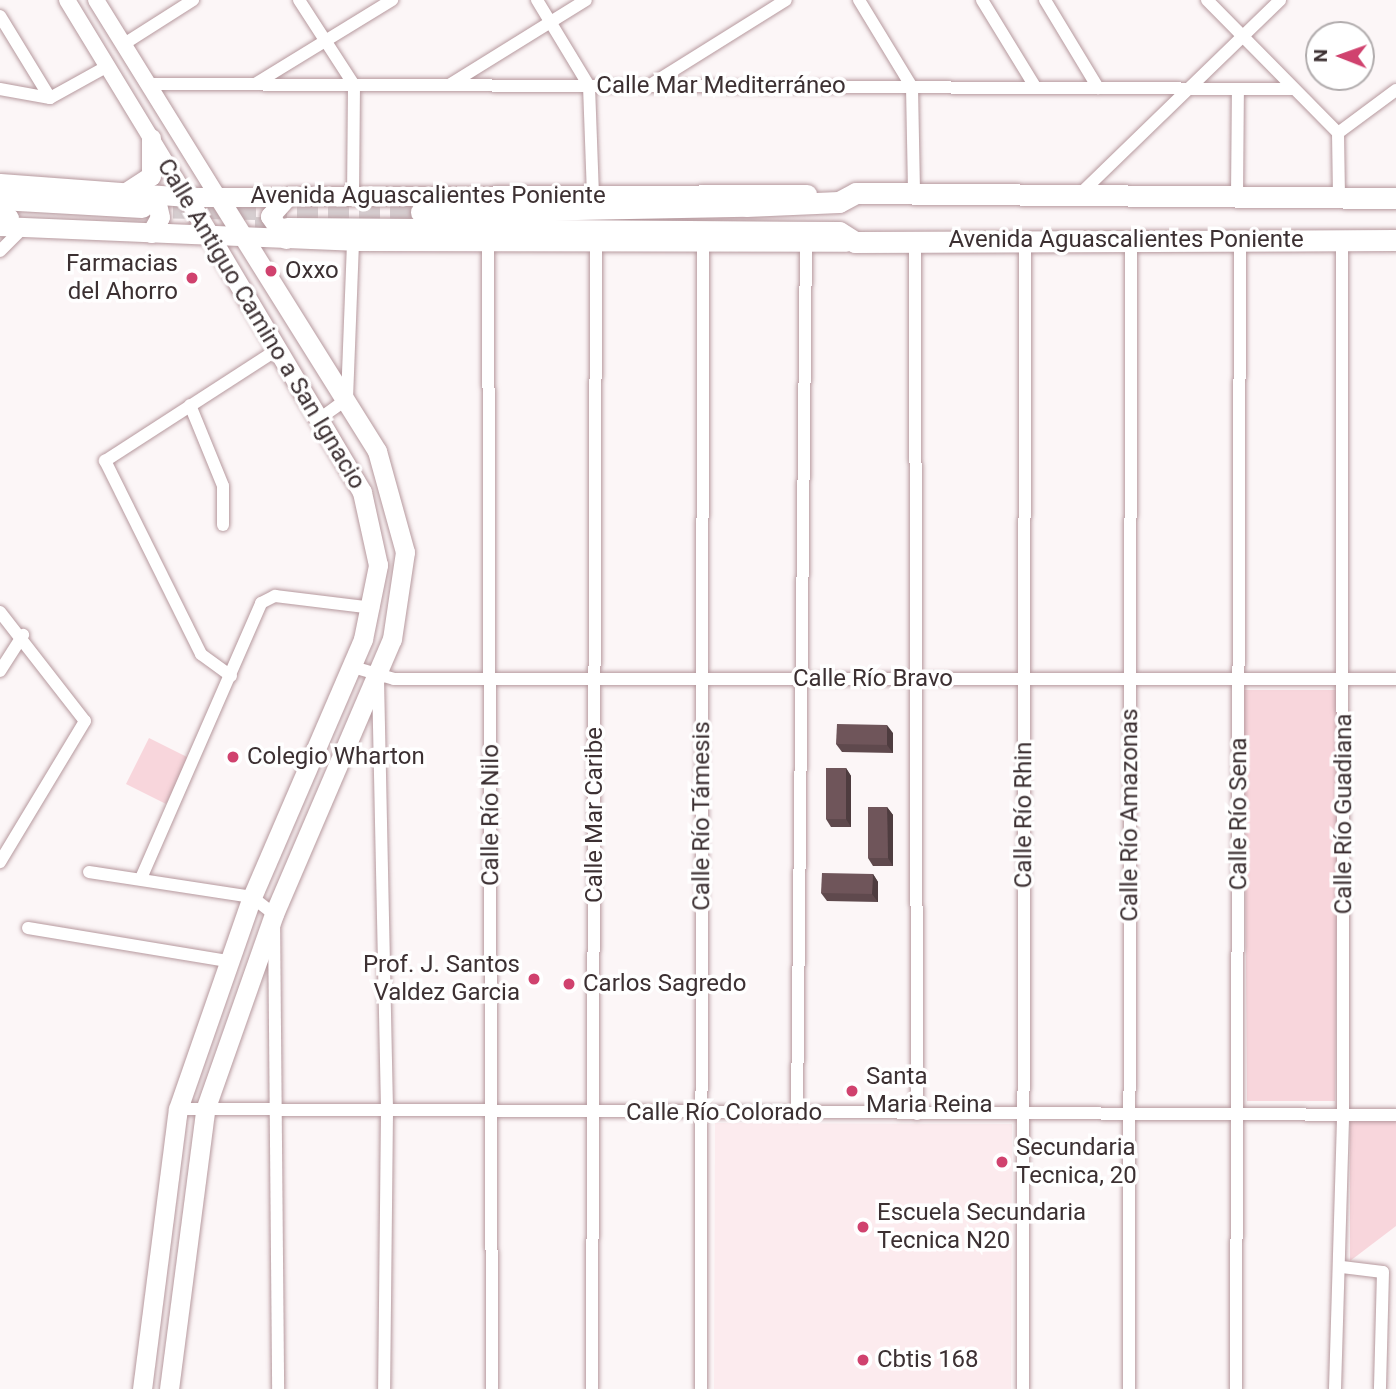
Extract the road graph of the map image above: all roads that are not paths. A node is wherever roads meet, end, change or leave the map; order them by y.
1 (67, 0) edge
2 (96, 0) edge
3 (192, 0) edge
4 (299, 0) edge
5 (392, 0) edge
6 (537, 0) edge
7 (586, 0) edge
8 (786, 0) edge
9 (859, 0) edge
10 (982, 0) edge
11 (1045, 0) edge
12 (1208, 0) edge
13 (1280, 0) edge
14 (0, 16) edge
15 (550, 22) junction
16 (1243, 37) junction
17 (327, 42) junction
18 (124, 44) junction
19 (108, 66) junction
20 (148, 84) junction
21 (255, 84) junction
22 (354, 85) junction
23 (449, 85) junction
24 (589, 86) junction
25 (648, 86) junction
26 (912, 87) junction
27 (1036, 88) junction
28 (1098, 88) junction
29 (1193, 88) junction
30 (0, 89) edge
31 (1238, 89) junction
32 (1293, 89) junction
33 (1396, 90) edge
34 (50, 98) junction
35 (1338, 133) junction
36 (151, 138) junction
37 (0, 183) edge
38 (856, 193) junction
39 (914, 193) junction
40 (118, 195) junction
41 (593, 195) junction
42 (1079, 195) junction
43 (1237, 196) junction
44 (187, 197) junction
45 (218, 197) junction
46 (286, 198) junction
47 (1339, 198) junction
48 (1396, 198) edge
49 (353, 199) junction
50 (149, 202) junction
51 (421, 212) tunnel mouth
52 (6, 218) edge
53 (151, 233) junction
54 (286, 233) junction
55 (208, 235) junction
56 (243, 237) junction
57 (915, 240) junction
58 (1131, 240) junction
59 (1240, 240) junction
60 (1342, 240) junction
61 (1396, 240) edge
62 (354, 241) junction
63 (488, 242) junction
64 (596, 242) junction
65 (703, 242) junction
66 (855, 242) junction
67 (1024, 242) junction
68 (806, 243) junction
69 (0, 251) edge
70 (278, 349) junction
71 (347, 399) junction
72 (190, 405) junction
73 (322, 417) junction
74 (223, 525) dead end
75 (373, 608) junction
76 (0, 612) edge
77 (23, 635) junction
78 (353, 667) junction
79 (0, 671) edge
80 (231, 676) junction
81 (378, 676) junction
82 (490, 679) junction
83 (595, 679) junction
84 (702, 679) junction
85 (802, 679) junction
86 (917, 679) junction
87 (1024, 679) junction
88 (1130, 679) junction
89 (1239, 679) junction
90 (1345, 679) junction
91 (1396, 679) edge
92 (0, 862) edge
93 (89, 872) dead end
94 (142, 876) junction
95 (252, 897) junction
96 (274, 914) junction
97 (28, 928) dead end
98 (227, 961) junction
99 (178, 1109) junction
100 (205, 1110) junction
101 (277, 1111) junction
102 (387, 1112) junction
103 (491, 1112) junction
104 (593, 1113) junction
105 (701, 1113) junction
106 (797, 1113) junction
107 (916, 1114) junction
108 (1023, 1114) junction
109 (1130, 1114) junction
110 (1238, 1114) junction
111 (1343, 1114) junction
112 (1396, 1115) edge
113 (1342, 1267) junction
114 (142, 1389) edge
115 (169, 1389) edge
116 (278, 1389) edge
117 (384, 1389) edge
118 (492, 1389) edge
119 (592, 1389) edge
120 (701, 1389) edge
121 (1023, 1389) edge
122 (1129, 1389) edge
123 (1236, 1389) edge
124 (1335, 1389) edge
125 (1380, 1389) edge

1 - 19 street, Calle Antiguo Camino a San Ignacio
2 - 18 street, Calle Antiguo Camino a San Ignacio
3 - 18 street
4 - 17 street
5 - 17 street
6 - 15 street
7 - 15 street
8 - 25 street
9 - 26 street
10 - 27 street
11 - 28 street
12 - 16 street
13 - 16 street
14 - 34 street
15 - 23 street
15 - 24 street
16 - 29 street
16 - 32 street
17 - 21 street
17 - 22 street
18 - 20 street, Calle Antiguo Camino a San Ignacio
19 - 34 street
19 - 36 street, Calle Antiguo Camino a San Ignacio
20 - 21 street, Calle Mar Mediterráneo
20 - 45 street, Calle Antiguo Camino a San Ignacio
21 - 22 street, Calle Mar Mediterráneo
22 - 23 street, Calle Mar Mediterráneo
22 - 49 street
23 - 24 street, Calle Mar Mediterráneo
24 - 25 street, Calle Mar Mediterráneo
24 - 41 street
25 - 26 street, Calle Mar Mediterráneo
26 - 27 street, Calle Mar Mediterráneo
26 - 39 street
27 - 28 street, Calle Mar Mediterráneo
28 - 29 street, Calle Mar Mediterráneo
29 - 31 street, Calle Mar Mediterráneo
29 - 42 street
30 - 34 street
31 - 32 street, Calle Mar Mediterráneo
31 - 43 street
32 - 35 street
33 - 35 street
35 - 47 street
36 - 40 main road
36 - 44 street, Calle Antiguo Camino a San Ignacio
37 - 40 main road, Avenida Aguascalientes Poniente
38 - 39 main road, Avenida Aguascalientes Poniente
38 - 41 main road, Avenida Aguascalientes Poniente
38 - 51 main road, Avenida Aguascalientes Poniente
39 - 42 main road, Avenida Aguascalientes Poniente
40 - 50 main road, Avenida Aguascalientes Poniente
41 - 49 main road, Avenida Aguascalientes Poniente
42 - 43 main road, Avenida Aguascalientes Poniente
43 - 47 main road, Avenida Aguascalientes Poniente
44 - 45 main road, Avenida Aguascalientes Poniente
44 - 50 main road, Avenida Aguascalientes Poniente
44 - 55 main road, Calle Antiguo Camino a San Ignacio
45 - 46 main road, Avenida Aguascalientes Poniente
45 - 56 main road, Calle Antiguo Camino a San Ignacio
46 - 49 main road, Avenida Aguascalientes Poniente
46 - 54 main road
47 - 48 main road, Avenida Aguascalientes Poniente
50 - 52 main road, Avenida Aguascalientes Poniente
50 - 53 main road
52 - 53 main road, Avenida Aguascalientes Poniente
52 - 69 street
53 - 55 main road, Avenida Aguascalientes Poniente
54 - 56 main road, Avenida Aguascalientes Poniente
54 - 62 main road, Avenida Aguascalientes Poniente
54 - 66 main road, Avenida Aguascalientes Poniente
55 - 56 main road, Avenida Aguascalientes Poniente
55 - 70 main road, Calle Antiguo Camino a San Ignacio
56 - 71 main road, Calle Antiguo Camino a San Ignacio
57 - 66 main road, Avenida Aguascalientes Poniente
57 - 67 main road, Avenida Aguascalientes Poniente
57 - 86 street
58 - 59 main road, Avenida Aguascalientes Poniente
58 - 67 main road, Avenida Aguascalientes Poniente
58 - 88 street, Calle Río Amazonas
59 - 60 main road, Avenida Aguascalientes Poniente
59 - 89 street, Calle Río Sena
60 - 61 main road, Avenida Aguascalientes Poniente
60 - 90 street, Calle Río Guadiana
62 - 63 main road, Avenida Aguascalientes Poniente
62 - 71 street
63 - 64 main road, Avenida Aguascalientes Poniente
63 - 82 street, Calle Río Nilo
64 - 65 main road, Avenida Aguascalientes Poniente
64 - 83 street, Calle Mar Caribe
65 - 68 main road, Avenida Aguascalientes Poniente
65 - 84 street, Calle Río Támesis
66 - 68 main road, Avenida Aguascalientes Poniente
67 - 87 street, Calle Río Rhin
68 - 85 street
70 - 72 street
70 - 73 main road, Calle Antiguo Camino a San Ignacio
71 - 73 street
71 - 81 main road, Calle Antiguo Camino a San Ignacio
72 - 74 street
72 - 80 street
73 - 75 main road, Calle Antiguo Camino a San Ignacio
75 - 78 main road, Calle Antiguo Camino a San Ignacio
75 - 80 street
76 - 77 street
77 - 79 street
77 - 92 street
78 - 81 street, Calle Río Bravo
78 - 95 main road, Calle Antiguo Camino a San Ignacio
80 - 94 street
81 - 82 street, Calle Río Bravo
81 - 96 main road, Calle Antiguo Camino a San Ignacio
81 - 102 street
82 - 83 street, Calle Río Bravo
82 - 103 street, Calle Río Nilo
83 - 84 street, Calle Río Bravo
83 - 104 street, Calle Mar Caribe
84 - 85 street, Calle Río Bravo
84 - 105 street, Calle Río Támesis
85 - 86 street, Calle Río Bravo
85 - 106 street
86 - 87 street, Calle Río Bravo
86 - 107 street
87 - 88 street, Calle Río Bravo
87 - 108 street, Calle Río Rhin
88 - 89 street, Calle Río Bravo
88 - 109 street, Calle Río Amazonas
89 - 90 street, Calle Río Bravo
89 - 110 street, Calle Río Sena
90 - 91 street, Calle Río Bravo
90 - 111 street, Calle Río Guadiana
93 - 94 street
94 - 95 street
95 - 96 street
95 - 98 main road, Calle Antiguo Camino a San Ignacio
96 - 100 main road, Calle Antiguo Camino a San Ignacio
96 - 101 street
97 - 98 street
98 - 99 main road, Calle Antiguo Camino a San Ignacio
99 - 100 street, Calle Río Colorado
99 - 114 main road, Calle Antiguo Camino a San Ignacio
100 - 101 street, Calle Río Colorado
100 - 115 main road, Calle Antiguo Camino a San Ignacio
101 - 102 street, Calle Río Colorado
101 - 116 street
102 - 103 street, Calle Río Colorado
102 - 117 street
103 - 104 street, Calle Río Colorado
103 - 118 street, Calle Río Nilo
104 - 105 street, Calle Río Colorado
104 - 119 street, Calle Mar Caribe
105 - 106 street, Calle Río Colorado
105 - 120 street, Calle Río Támesis
106 - 107 street, Calle Río Colorado
107 - 108 street, Calle Río Colorado
108 - 109 street, Calle Río Colorado
108 - 121 street, Calle Río Rhin
109 - 110 street, Calle Río Colorado
109 - 122 street, Calle Río Amazonas
110 - 111 street, Calle Río Colorado
110 - 123 street, Calle Río Sena
111 - 112 street, Calle Río Colorado
111 - 113 street, Calle Río Guadiana
113 - 124 street, Calle Río Guadiana
113 - 125 street

